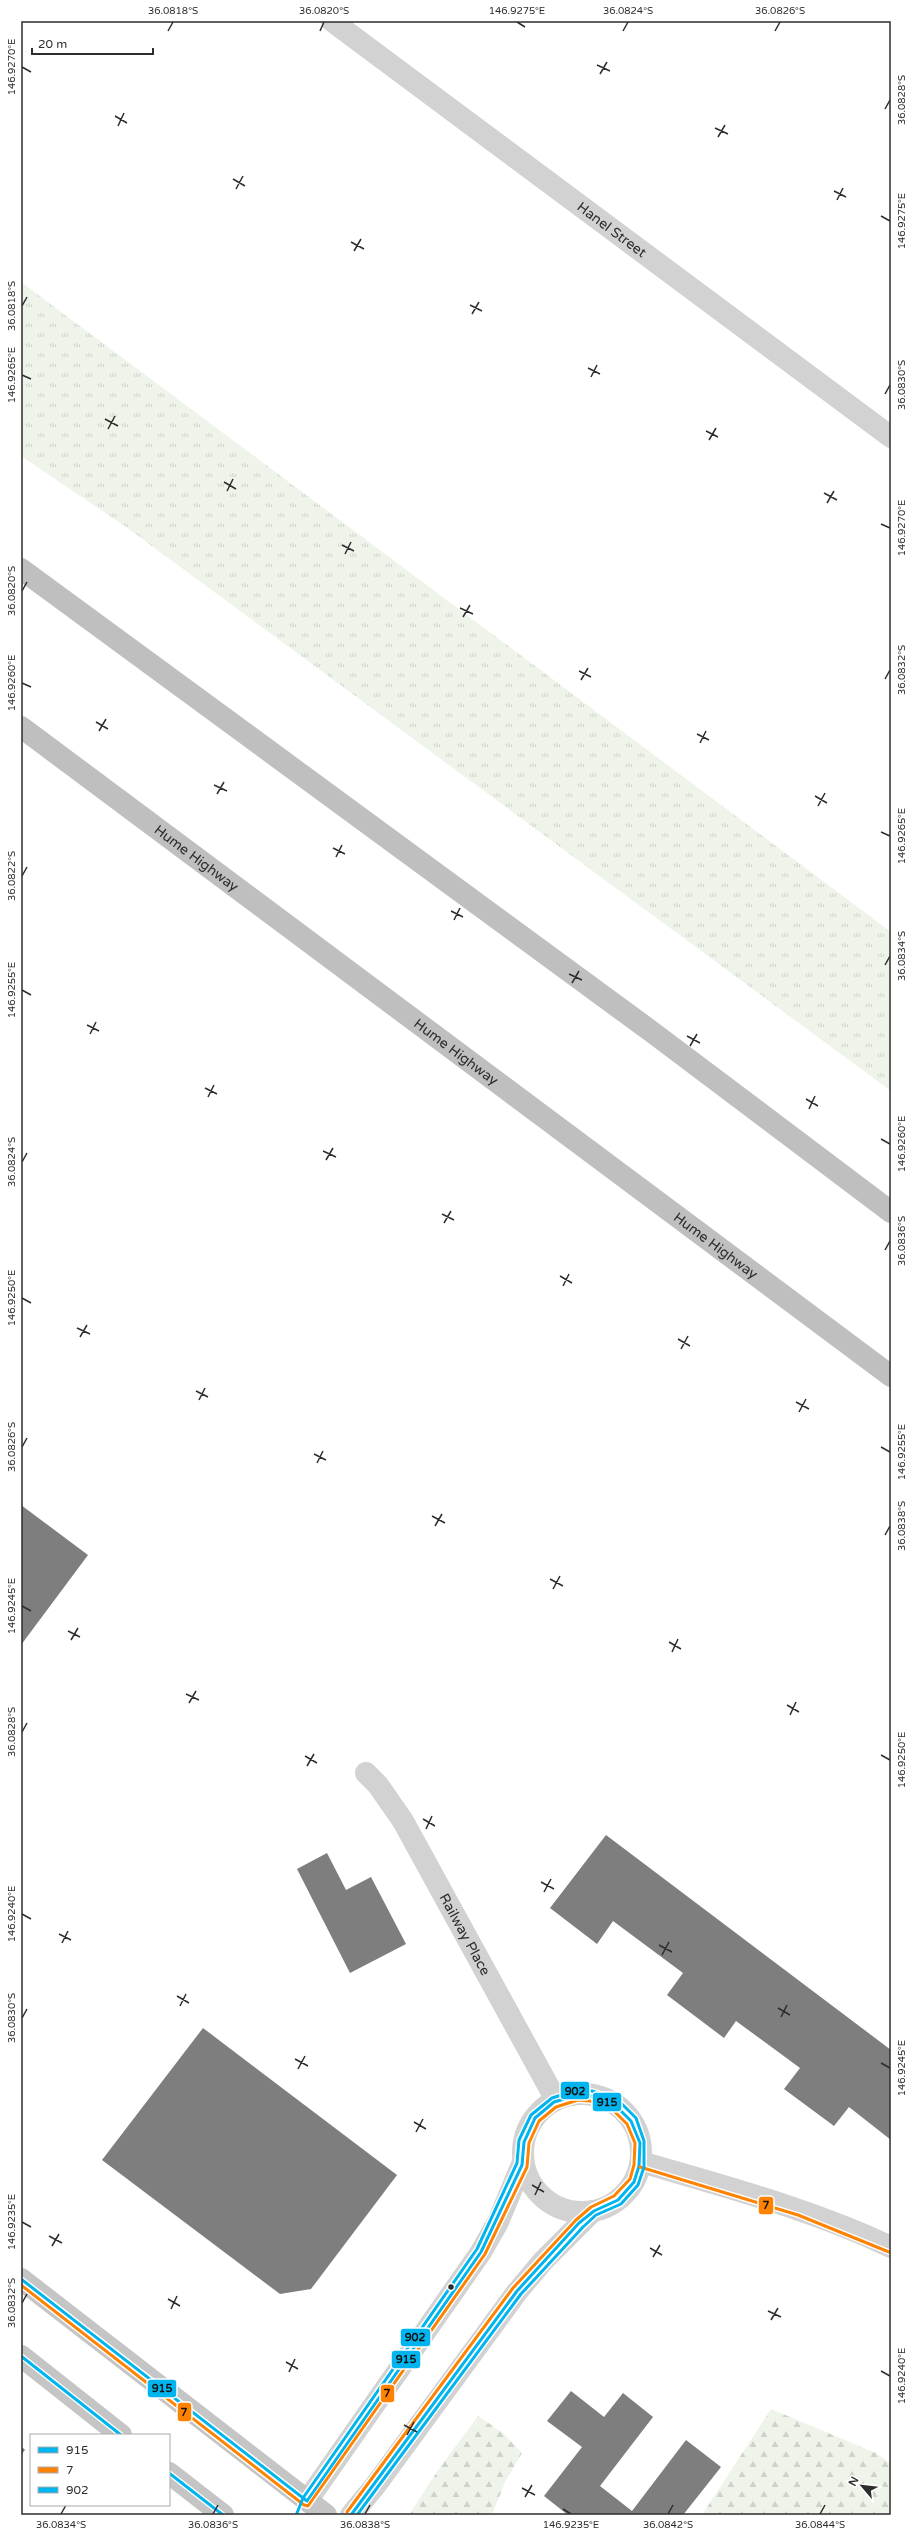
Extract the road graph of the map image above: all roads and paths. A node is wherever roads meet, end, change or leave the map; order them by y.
1 (332, 21) edge
2 (891, 437) edge
3 (21, 570) edge
4 (21, 727) edge
5 (891, 1212) edge
6 (891, 1376) edge
7 (366, 1773) dead end
8 (556, 2100) junction
9 (523, 2162) junction
10 (641, 2162) junction
11 (593, 2211) junction
12 (891, 2247) edge
13 (21, 2278) edge
14 (21, 2356) edge
15 (120, 2434) edge
16 (170, 2474) edge
17 (305, 2508) edge
18 (222, 2515) edge
19 (326, 2515) edge
20 (351, 2515) edge

1 - 2 street, Hanel Street
3 - 5 highway
4 - 6 highway, Hume Highway
7 - 8 street, Railway Place
8 - 9 street
8 - 10 street
9 - 11 street
9 - 17 street
10 - 11 street
10 - 12 street
11 - 20 street
13 - 17 main road
14 - 15 main road
16 - 18 main road
17 - 19 main road

